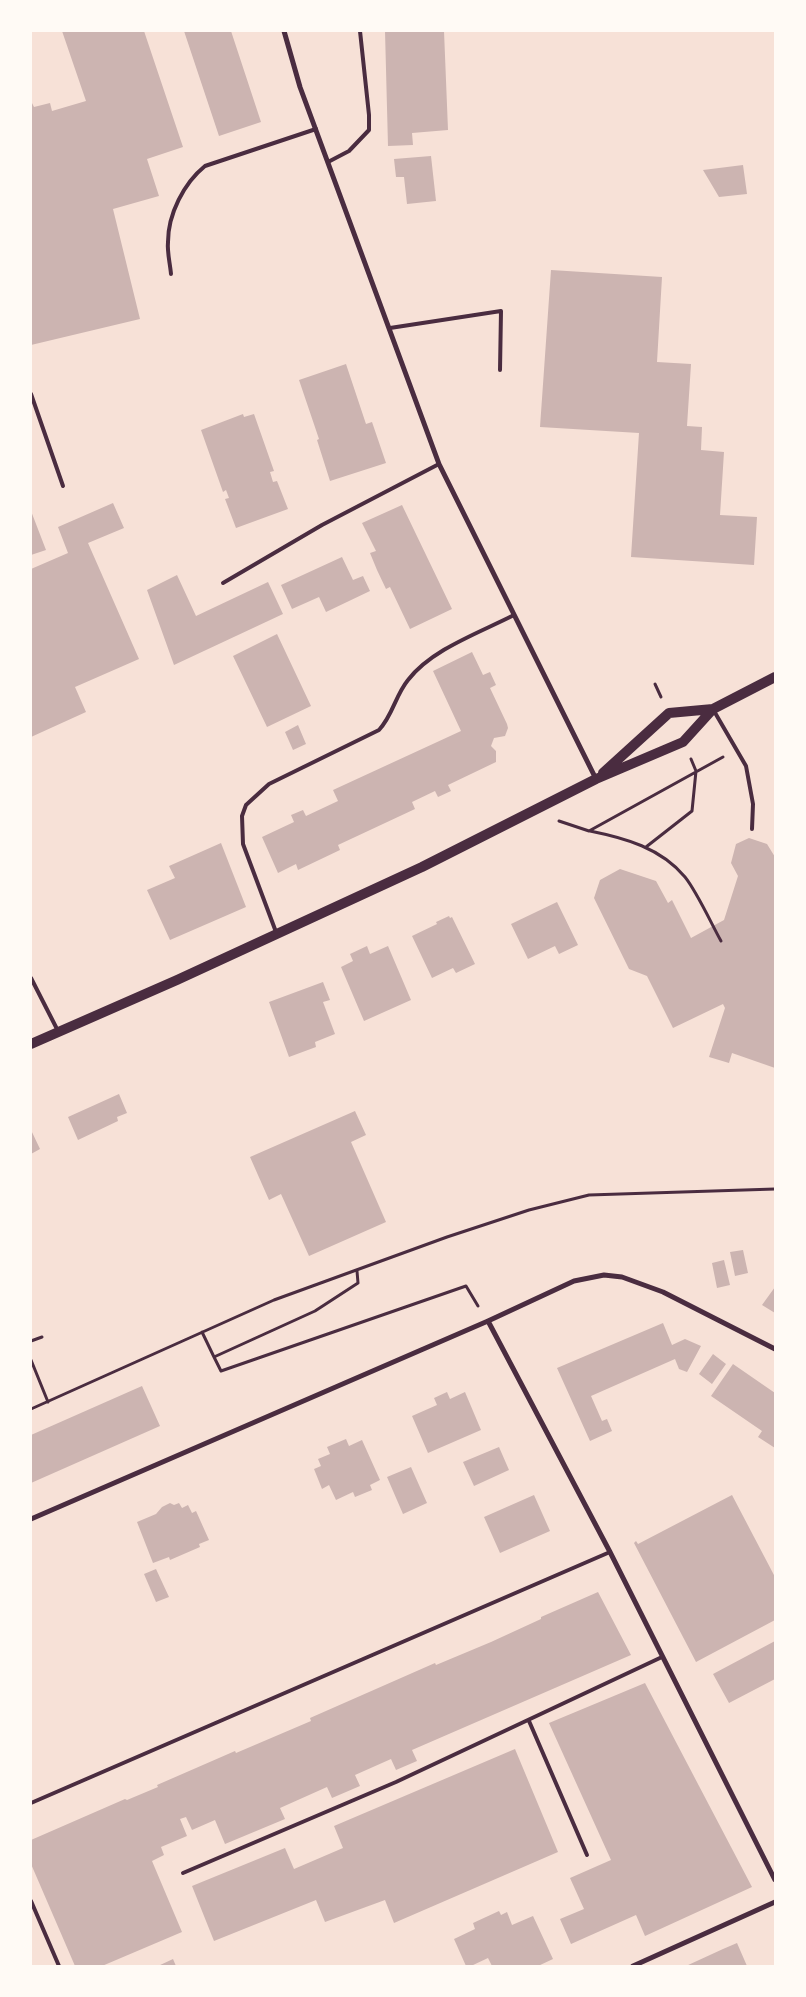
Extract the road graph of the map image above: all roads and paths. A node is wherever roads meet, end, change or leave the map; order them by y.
1 (284, 31) edge
2 (360, 31) edge
3 (316, 129) junction
4 (328, 162) junction
5 (171, 274) dead end
6 (390, 328) junction
7 (500, 370) dead end
8 (31, 394) edge
9 (439, 464) junction
10 (63, 486) dead end
11 (222, 583) dead end
12 (514, 615) junction
13 (775, 677) edge
14 (713, 709) junction
15 (737, 750) junction
16 (696, 771) junction
17 (596, 779) junction
18 (530, 813) junction
19 (752, 829) dead end
20 (589, 831) junction
21 (646, 847) junction
22 (277, 935) junction
23 (720, 941) dead end
24 (31, 978) edge
25 (59, 1033) junction
26 (31, 1044) edge
27 (775, 1189) edge
28 (357, 1271) junction
29 (488, 1321) junction
30 (202, 1332) junction
31 (42, 1337) dead end
32 (31, 1341) edge
33 (775, 1349) edge
34 (214, 1357) junction
35 (31, 1360) edge
36 (48, 1402) junction
37 (31, 1409) edge
38 (31, 1520) edge
39 (610, 1552) junction
40 (662, 1657) junction
41 (528, 1721) junction
42 (31, 1802) edge
43 (587, 1855) dead end
44 (183, 1873) dead end
45 (775, 1880) edge
46 (31, 1901) edge
47 (775, 1902) edge
48 (59, 1966) edge
49 (633, 1966) edge

1 - 3 street
2 - 4 lane
3 - 4 street
3 - 5 lane
4 - 6 street
6 - 7 lane
6 - 9 street
8 - 10 lane
9 - 11 lane
9 - 12 street
12 - 17 street
12 - 22 lane
13 - 14 main road
14 - 15 lane
14 - 17 main road
14 - 17 main road
15 - 16 path
15 - 19 lane
16 - 20 path
16 - 21 path
17 - 18 main road
18 - 20 path
18 - 22 main road
20 - 21 path
21 - 23 path
22 - 25 main road
24 - 25 lane
25 - 26 main road
27 - 28 path
28 - 30 path
28 - 34 path
29 - 33 street
29 - 34 path
29 - 38 street
29 - 39 street
30 - 34 path
30 - 36 path
31 - 32 path
35 - 36 path
36 - 37 path
39 - 40 street
39 - 42 lane
40 - 41 lane
40 - 45 street
41 - 43 lane
41 - 44 lane
46 - 48 lane
47 - 49 street

